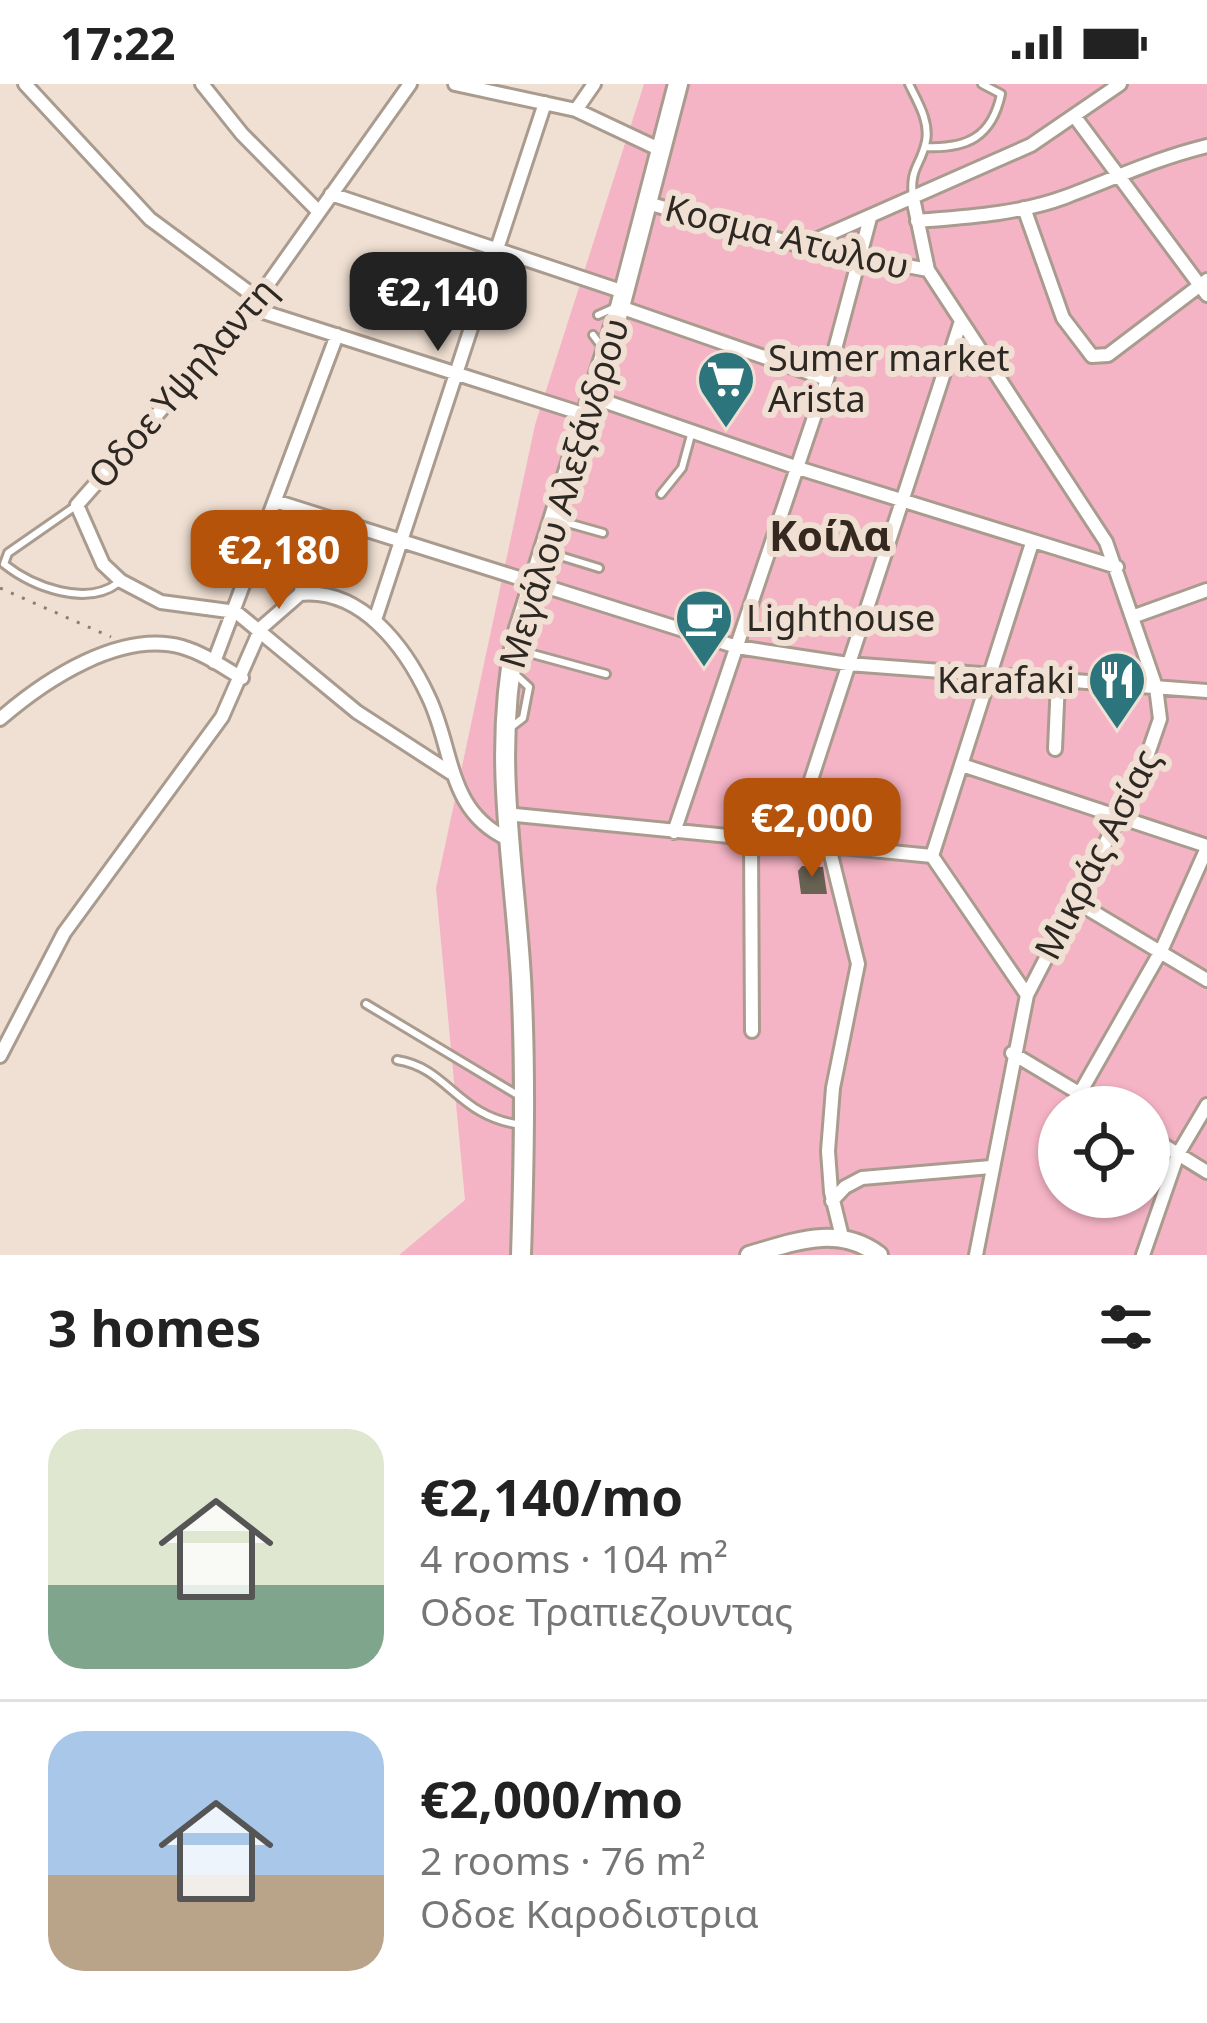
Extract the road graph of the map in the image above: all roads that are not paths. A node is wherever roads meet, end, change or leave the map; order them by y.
1 (25, 84) edge
2 (202, 84) edge
3 (410, 84) edge
4 (455, 84) edge
5 (594, 84) edge
6 (678, 84) edge
7 (908, 84) edge
8 (982, 84) edge
9 (1120, 84) edge
10 (545, 103) junction
11 (576, 110) junction
12 (1075, 117) junction
13 (1207, 146) edge
14 (925, 147) junction
15 (661, 150) junction
16 (1120, 173) junction
17 (331, 194) junction
18 (913, 198) junction
19 (647, 203) junction
20 (1024, 208) junction
21 (319, 212) junction
22 (870, 218) junction
23 (917, 221) junction
24 (802, 246) junction
25 (497, 250) junction
26 (860, 259) junction
27 (928, 270) junction
28 (1204, 287) edge
29 (622, 299) junction
30 (255, 304) junction
31 (598, 315) dead end
32 (960, 325) junction
33 (338, 335) junction
34 (457, 373) junction
35 (827, 379) junction
36 (589, 406) junction
37 (692, 431) junction
38 (798, 468) junction
39 (661, 494) dead end
40 (902, 500) junction
41 (278, 502) junction
42 (77, 505) junction
43 (322, 517) junction
44 (554, 519) junction
45 (604, 533) dead end
46 (401, 542) junction
47 (1032, 543) junction
48 (544, 551) junction
49 (1117, 567) junction
50 (599, 568) dead end
51 (121, 581) junction
52 (534, 581) junction
53 (1207, 590) edge
54 (300, 594) junction
55 (236, 612) junction
56 (1132, 617) junction
57 (375, 620) junction
58 (261, 628) junction
59 (737, 647) junction
60 (514, 649) junction
61 (214, 662) junction
62 (848, 664) junction
63 (606, 674) dead end
64 (992, 676) junction
65 (242, 678) junction
66 (1058, 681) junction
67 (1156, 687) junction
68 (1207, 691) edge
69 (0, 718) edge
70 (1054, 749) dead end
71 (962, 765) junction
72 (451, 773) junction
73 (505, 814) junction
74 (1118, 817) junction
75 (674, 832) junction
76 (508, 839) junction
77 (751, 840) junction
78 (790, 844) junction
79 (829, 847) junction
80 (1207, 847) edge
81 (932, 856) junction
82 (1075, 901) junction
83 (1161, 951) junction
84 (1207, 980) edge
85 (1027, 995) junction
86 (366, 1004) dead end
87 (752, 1030) dead end
88 (1012, 1053) junction
89 (0, 1056) edge
90 (397, 1060) dead end
91 (1067, 1086) edge
92 (1083, 1086) edge
93 (524, 1099) junction
94 (1207, 1105) edge
95 (524, 1125) junction
96 (1170, 1149) edge
97 (1178, 1154) junction
98 (991, 1167) junction
99 (1207, 1172) edge
100 (832, 1201) junction
101 (842, 1237) junction
102 (521, 1255) edge
103 (749, 1255) edge
104 (879, 1255) edge
105 (976, 1255) edge
106 (1143, 1255) edge

1 - 30 street
2 - 21 street
3 - 17 street, Oδοε Υψηλαντη
4 - 10 street
5 - 11 street
6 - 15 main road, Μεγάλου Αλεξάνδρου
7 - 14 lane
8 - 14 lane
9 - 12 street
10 - 11 street
10 - 25 street
11 - 15 street
12 - 16 street
12 - 18 street
13 - 16 street
14 - 18 lane
15 - 19 main road, Μεγάλου Αλεξάνδρου
16 - 20 street
16 - 28 street
17 - 21 street, Oδοε Υψηλαντη
17 - 25 street
18 - 22 street
18 - 23 street, Μικράς Ασίας
19 - 24 street, Κοσμα Ατωλου
19 - 29 main road, Μεγάλου Αλεξάνδρου
20 - 23 street
20 - 28 street
21 - 30 street, Oδοε Υψηλαντη
22 - 24 street
22 - 26 street
23 - 27 street, Μικράς Ασίας
24 - 26 street, Κοσμα Ατωλου
25 - 29 street
25 - 34 street
26 - 27 street, Κοσμα Ατωλου
26 - 35 street
27 - 32 street, Μικράς Ασίας
29 - 31 lane
29 - 35 street
29 - 36 main road, Μεγάλου Αλεξάνδρου
30 - 33 street
30 - 42 street, Oδοε Υψηλαντη
32 - 40 street
32 - 49 street, Μικράς Ασίας
33 - 34 street
33 - 41 street
34 - 36 street
34 - 46 street
35 - 38 street
36 - 37 street
36 - 44 main road, Μεγάλου Αλεξάνδρου
37 - 38 street
37 - 39 lane
38 - 40 street
38 - 59 street
40 - 47 street
40 - 62 street
41 - 43 street
41 - 55 street
42 - 51 street
42 - 51 lane
43 - 46 street
43 - 54 street
44 - 45 lane
44 - 48 main road, Μεγάλου Αλεξάνδρου
46 - 52 street
46 - 57 street
47 - 49 street
47 - 64 street
48 - 50 lane
48 - 52 main road, Μεγάλου Αλεξάνδρου
49 - 56 street, Μικράς Ασίας
51 - 55 street
52 - 59 street
52 - 60 main road, Μεγάλου Αλεξάνδρου
53 - 56 street
54 - 57 street
54 - 58 street
55 - 58 street
55 - 61 street
56 - 67 street, Μικράς Ασίας
57 - 72 street
58 - 65 street
58 - 72 street
59 - 62 street
59 - 75 street
60 - 63 lane
60 - 73 main road, Μεγάλου Αλεξάνδρου
61 - 65 street
61 - 69 street
62 - 64 street
62 - 78 street
64 - 66 street
64 - 71 street
65 - 89 street
66 - 67 street
66 - 70 street
67 - 68 street
67 - 74 street, Μικράς Ασίας
71 - 74 street
71 - 81 street
72 - 76 street
73 - 75 street
73 - 76 main road, Μεγάλου Αλεξάνδρου
74 - 80 street
74 - 82 street, Μικράς Ασίας
75 - 77 street
76 - 93 main road, Μεγάλου Αλεξάνδρου
77 - 78 street
77 - 87 street
78 - 79 street
79 - 81 street
79 - 100 street
80 - 83 street
81 - 85 street
82 - 83 street
82 - 85 street, Μικράς Ασίας
83 - 84 street
83 - 92 street
85 - 88 street, Μικράς Ασίας
86 - 93 lane
88 - 91 street
88 - 98 street, Μικράς Ασίας
90 - 95 lane
93 - 95 main road, Μεγάλου Αλεξάνδρου
94 - 97 street
95 - 102 main road, Μεγάλου Αλεξάνδρου
96 - 97 street
97 - 99 street
97 - 106 street
98 - 100 street
98 - 105 street, Μικράς Ασίας
100 - 101 street
101 - 103 main road
101 - 104 main road

